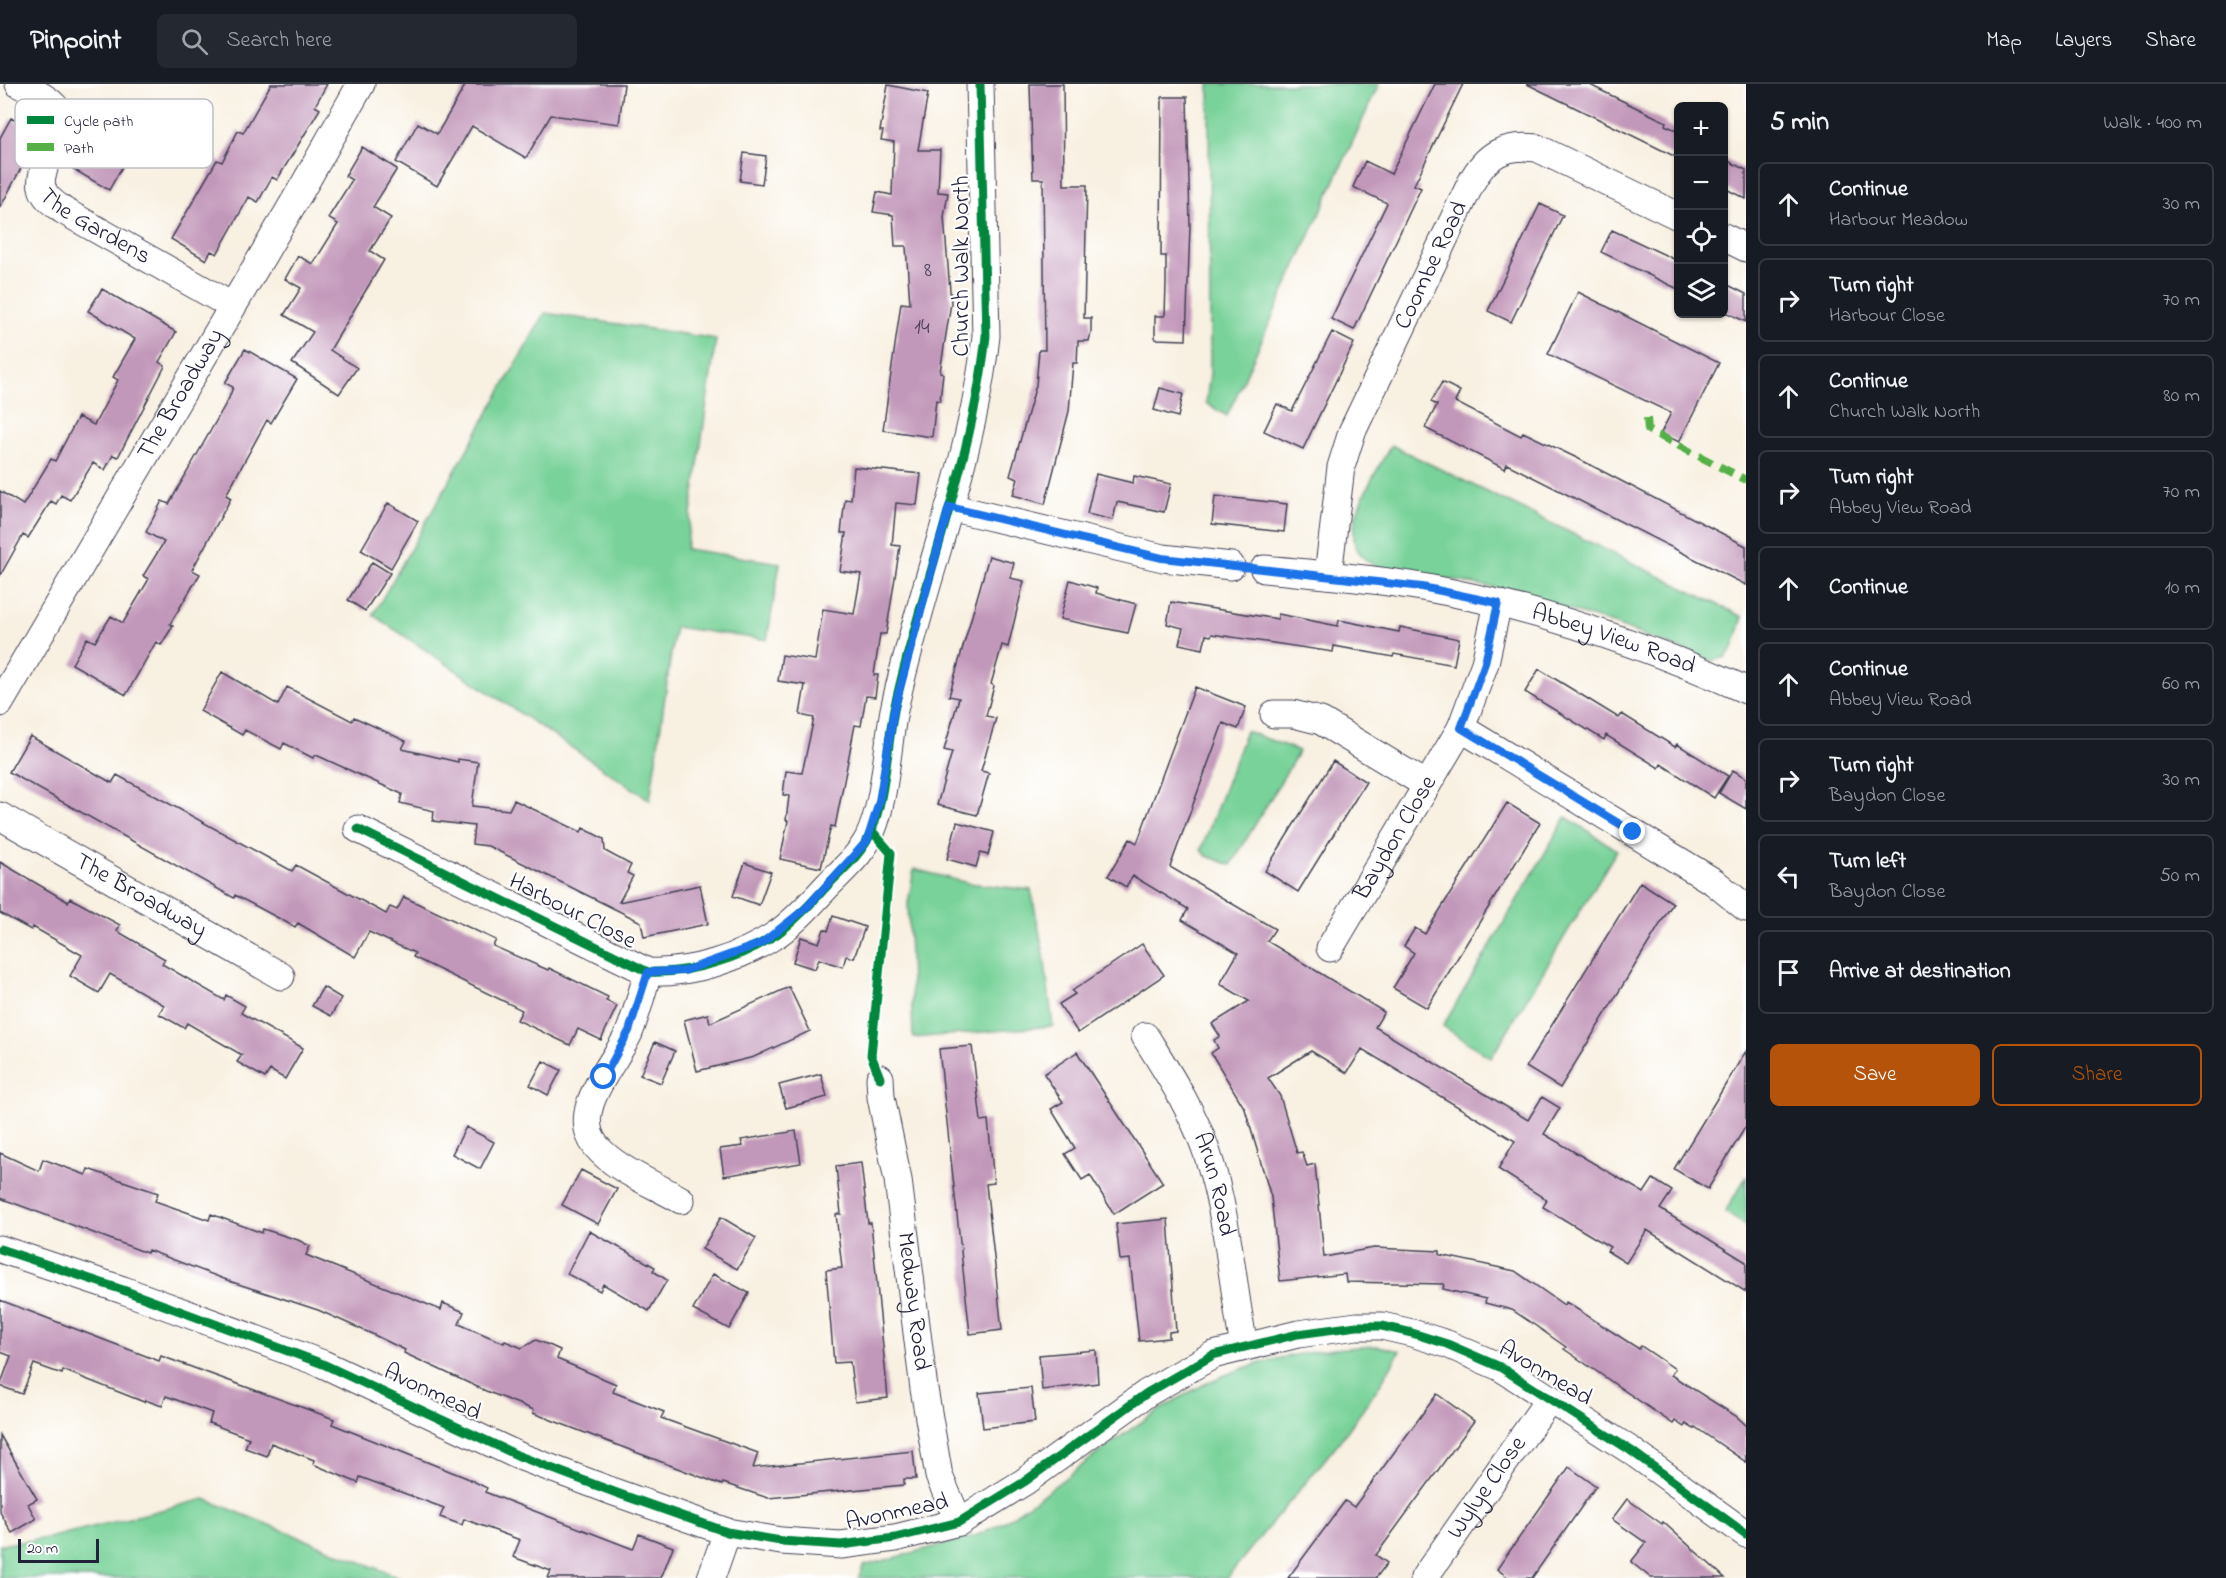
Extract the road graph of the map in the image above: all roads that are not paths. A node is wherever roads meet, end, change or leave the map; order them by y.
1 (19, 84) edge
2 (361, 84) edge
3 (980, 84) edge
4 (45, 99) edge
5 (45, 168) edge
6 (1674, 214) edge
7 (1728, 239) edge
8 (1746, 248) edge
9 (232, 306) junction
10 (949, 507) junction
11 (1231, 566) dead end
12 (1264, 569) dead end
13 (1328, 575) junction
14 (1498, 603) junction
15 (1746, 690) edge
16 (0, 703) edge
17 (1274, 714) dead end
18 (1461, 728) junction
19 (1427, 785) junction
20 (0, 816) edge
21 (358, 829) dead end
22 (872, 831) joint
23 (1746, 908) edge
24 (1330, 948) dead end
25 (648, 972) junction
26 (281, 976) dead end
27 (1145, 1036) dead end
28 (880, 1078) dead end
29 (681, 1200) dead end
30 (0, 1249) edge
31 (1244, 1346) junction
32 (1550, 1398) junction
33 (958, 1522) junction
34 (727, 1532) junction
35 (1746, 1534) edge
36 (711, 1578) edge
37 (1424, 1578) edge

1 - 4 street, The Gardens
2 - 9 street, The Broadway
3 - 10 street, Church Walk North
5 - 9 street, The Gardens
6 - 13 street, Coombe Road
7 - 8 street
9 - 16 street, The Broadway
10 - 11 street
10 - 22 street, Church Walk North
12 - 13 street, Abbey View Road
13 - 14 street, Abbey View Road
14 - 15 street, Abbey View Road
14 - 18 street, Baydon Close
17 - 19 street
18 - 19 street, Baydon Close
18 - 23 street
19 - 24 street, Baydon Close
20 - 26 street, The Broadway
21 - 25 street, Harbour Close
22 - 25 street, Harbour Close
25 - 29 street
27 - 31 street, Arun Road
28 - 33 street, Medway Road
30 - 34 street, Avonmead
31 - 32 street, Avonmead
31 - 33 street, Avonmead
32 - 35 street, Avonmead
32 - 37 street, Wylye Close
33 - 34 street, Avonmead
34 - 36 street

